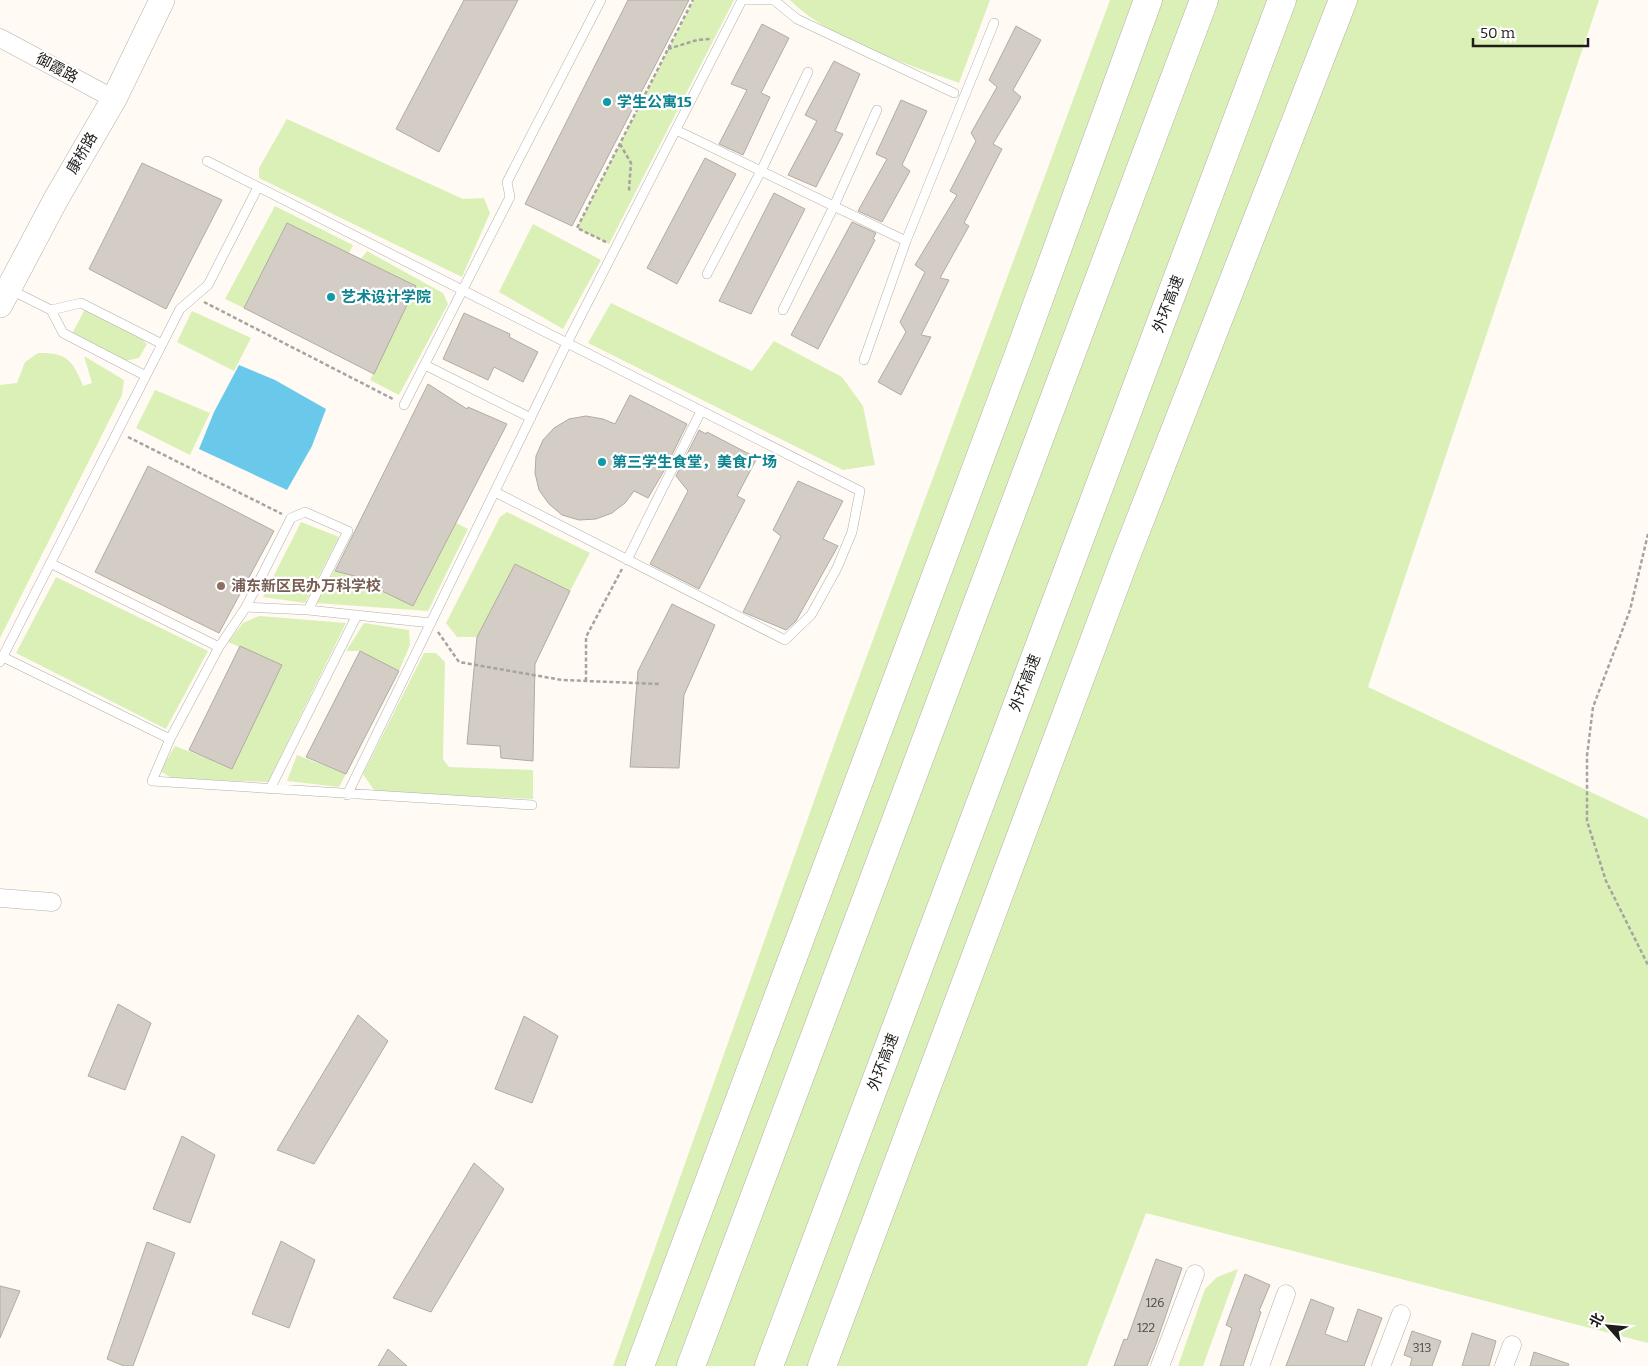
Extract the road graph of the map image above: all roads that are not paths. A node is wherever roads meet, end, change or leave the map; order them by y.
1 (162, 0) edge
2 (601, 0) edge
3 (775, 0) edge
4 (1148, 0) edge
5 (1204, 0) edge
6 (1282, 0) edge
7 (1343, 0) edge
8 (994, 22) dead end
9 (0, 38) edge
10 (808, 72) dead end
11 (954, 93) dead end
12 (114, 99) junction
13 (877, 110) dead end
14 (676, 130) junction
15 (207, 161) dead end
16 (761, 171) junction
17 (258, 186) junction
18 (834, 206) junction
19 (906, 241) junction
20 (707, 274) dead end
21 (462, 290) junction
22 (4, 297) edge
23 (51, 310) junction
24 (783, 310) dead end
25 (567, 343) junction
26 (162, 344) junction
27 (864, 360) dead end
28 (425, 365) junction
29 (146, 376) junction
30 (404, 405) road end
31 (701, 411) junction
32 (531, 418) junction
33 (495, 492) junction
34 (627, 560) junction
35 (50, 563) junction
36 (246, 607) junction
37 (308, 610) junction
38 (357, 615) junction
39 (431, 623) junction
40 (219, 647) junction
41 (1, 660) edge
42 (170, 739) junction
43 (270, 789) junction
44 (347, 794) junction
45 (532, 805) dead end
46 (0, 898) edge
47 (52, 902) dead end
48 (1195, 1274) dead end
49 (1286, 1294) dead end
50 (1401, 1314) dead end
51 (1512, 1345) dead end
52 (640, 1366) edge
53 (691, 1366) edge
54 (769, 1366) edge
55 (822, 1366) edge
56 (1160, 1366) edge
57 (1260, 1366) edge
58 (1381, 1366) edge
59 (1504, 1366) edge

1 - 12 main road, 康桥路
2 - 21 lane
3 - 11 lane
3 - 14 lane
4 - 52 highway
5 - 53 highway
6 - 54 highway, 外环高速
7 - 55 highway
8 - 19 lane
9 - 12 street, 御霞路
10 - 16 lane
12 - 22 main road, 康桥路
13 - 18 lane
14 - 16 lane
14 - 25 lane
15 - 17 lane
16 - 18 lane
16 - 20 lane
17 - 21 lane
17 - 26 lane
18 - 19 lane
18 - 24 lane
19 - 27 lane
21 - 25 lane
21 - 28 lane
22 - 23 lane
23 - 26 lane
23 - 29 lane
25 - 31 lane
25 - 32 lane
26 - 29 lane
28 - 30 lane
28 - 32 lane
29 - 35 lane
31 - 34 lane
31 - 34 lane
32 - 33 lane
33 - 34 lane
33 - 39 lane
35 - 40 lane
35 - 41 lane
36 - 37 lane
36 - 37 lane
36 - 40 lane
37 - 38 lane
38 - 39 lane
38 - 43 lane
39 - 44 lane
40 - 42 lane
41 - 42 lane
42 - 43 lane
43 - 44 lane
44 - 45 lane
46 - 47 street
48 - 56 street
49 - 57 street
50 - 58 street
51 - 59 street

